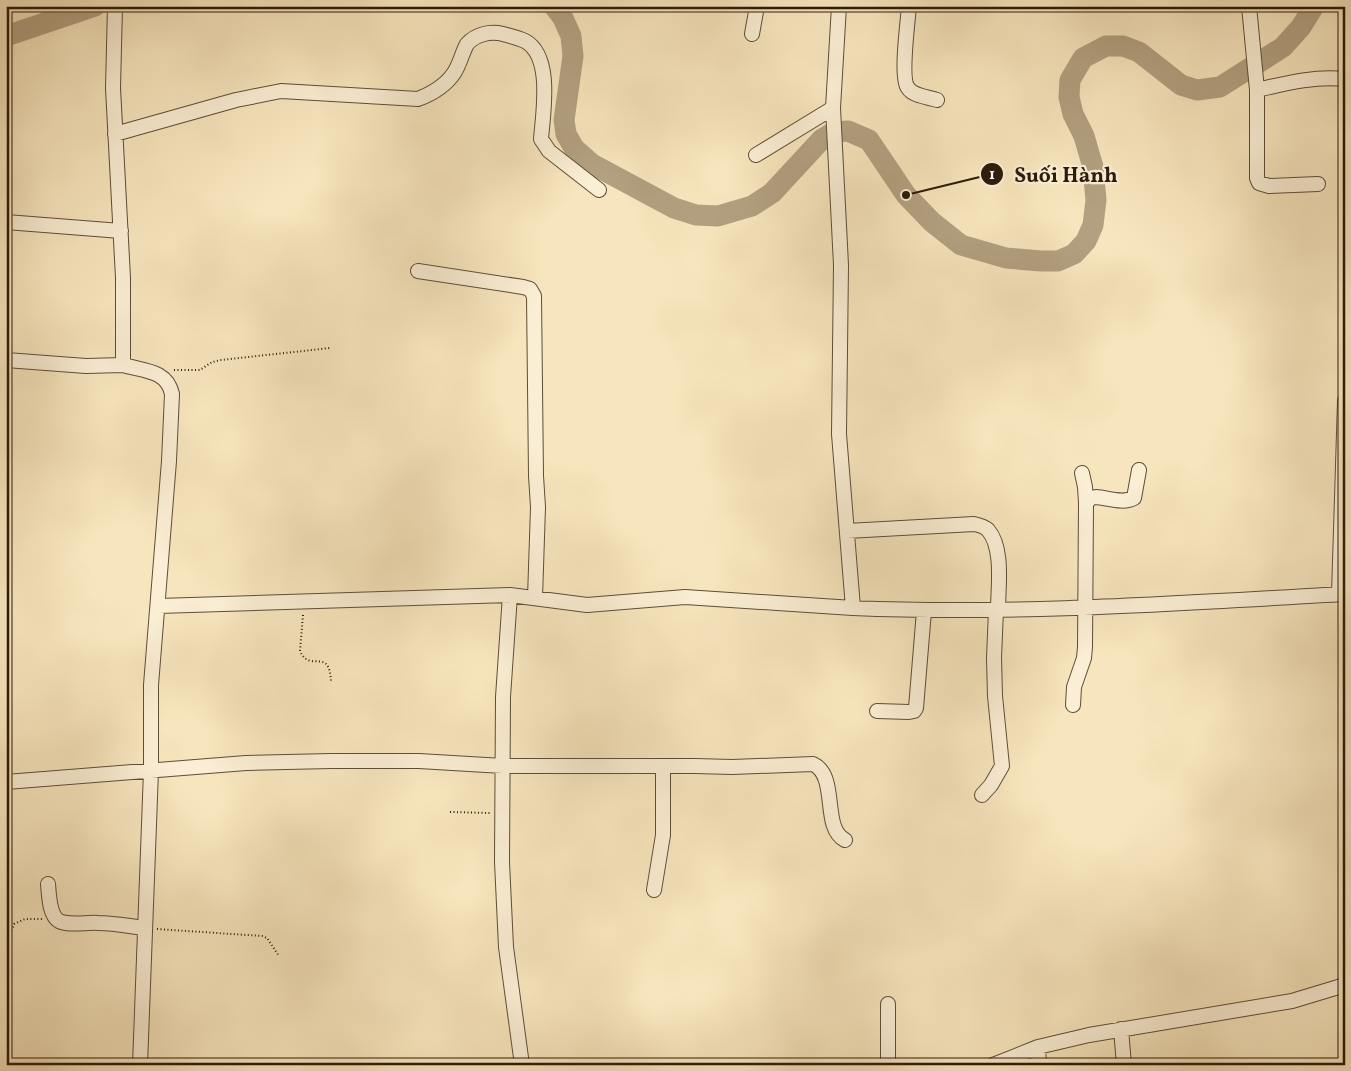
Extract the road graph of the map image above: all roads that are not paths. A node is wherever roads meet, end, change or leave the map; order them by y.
1 (757, 6) edge
2 (838, 6) edge
3 (909, 6) edge
4 (1249, 6) edge
5 (114, 12) edge
6 (752, 34) dead end
7 (1345, 78) edge
8 (1257, 90) junction
9 (937, 100) dead end
10 (833, 108) junction
11 (114, 134) junction
12 (756, 155) dead end
13 (1318, 184) dead end
14 (599, 190) dead end
15 (6, 222) edge
16 (121, 231) junction
17 (418, 271) dead end
18 (6, 360) edge
19 (124, 365) junction
20 (1345, 401) edge
21 (1139, 470) dead end
22 (1082, 473) dead end
23 (1086, 503) junction
24 (847, 531) junction
25 (1342, 594) edge
26 (510, 595) junction
27 (535, 598) junction
28 (158, 606) junction
29 (1086, 607) junction
30 (853, 608) junction
31 (997, 610) junction
32 (924, 611) junction
33 (1073, 705) dead end
34 (876, 711) dead end
35 (503, 766) junction
36 (663, 766) junction
37 (151, 771) junction
38 (6, 782) edge
39 (982, 795) dead end
40 (845, 840) dead end
41 (48, 884) dead end
42 (654, 890) dead end
43 (144, 928) junction
44 (1345, 985) edge
45 (888, 1004) dead end
46 (1121, 1029) junction
47 (1038, 1047) junction
48 (140, 1065) edge
49 (522, 1065) edge
50 (888, 1065) edge
51 (993, 1065) edge
52 (1038, 1065) edge
53 (1124, 1065) edge

1 - 6 street
2 - 10 street
3 - 9 street
4 - 8 street
5 - 11 street
7 - 8 street
8 - 13 street
10 - 12 street
10 - 24 street
11 - 14 street
11 - 16 street
15 - 16 street
16 - 19 street
17 - 27 street
18 - 19 street
19 - 28 street
20 - 25 street
21 - 23 street
22 - 23 street
23 - 29 street
24 - 30 street
24 - 31 street
25 - 29 street
26 - 27 street
26 - 28 street
26 - 35 street
27 - 30 street
28 - 37 street
29 - 31 street
29 - 33 street
30 - 32 street
31 - 32 street
31 - 39 street
32 - 34 street
35 - 36 street
35 - 37 street
35 - 49 street
36 - 40 street
36 - 42 street
37 - 38 street
37 - 43 street
41 - 43 street
43 - 48 street
44 - 46 street
45 - 50 street
46 - 47 street
46 - 53 street
47 - 51 street
47 - 52 street

